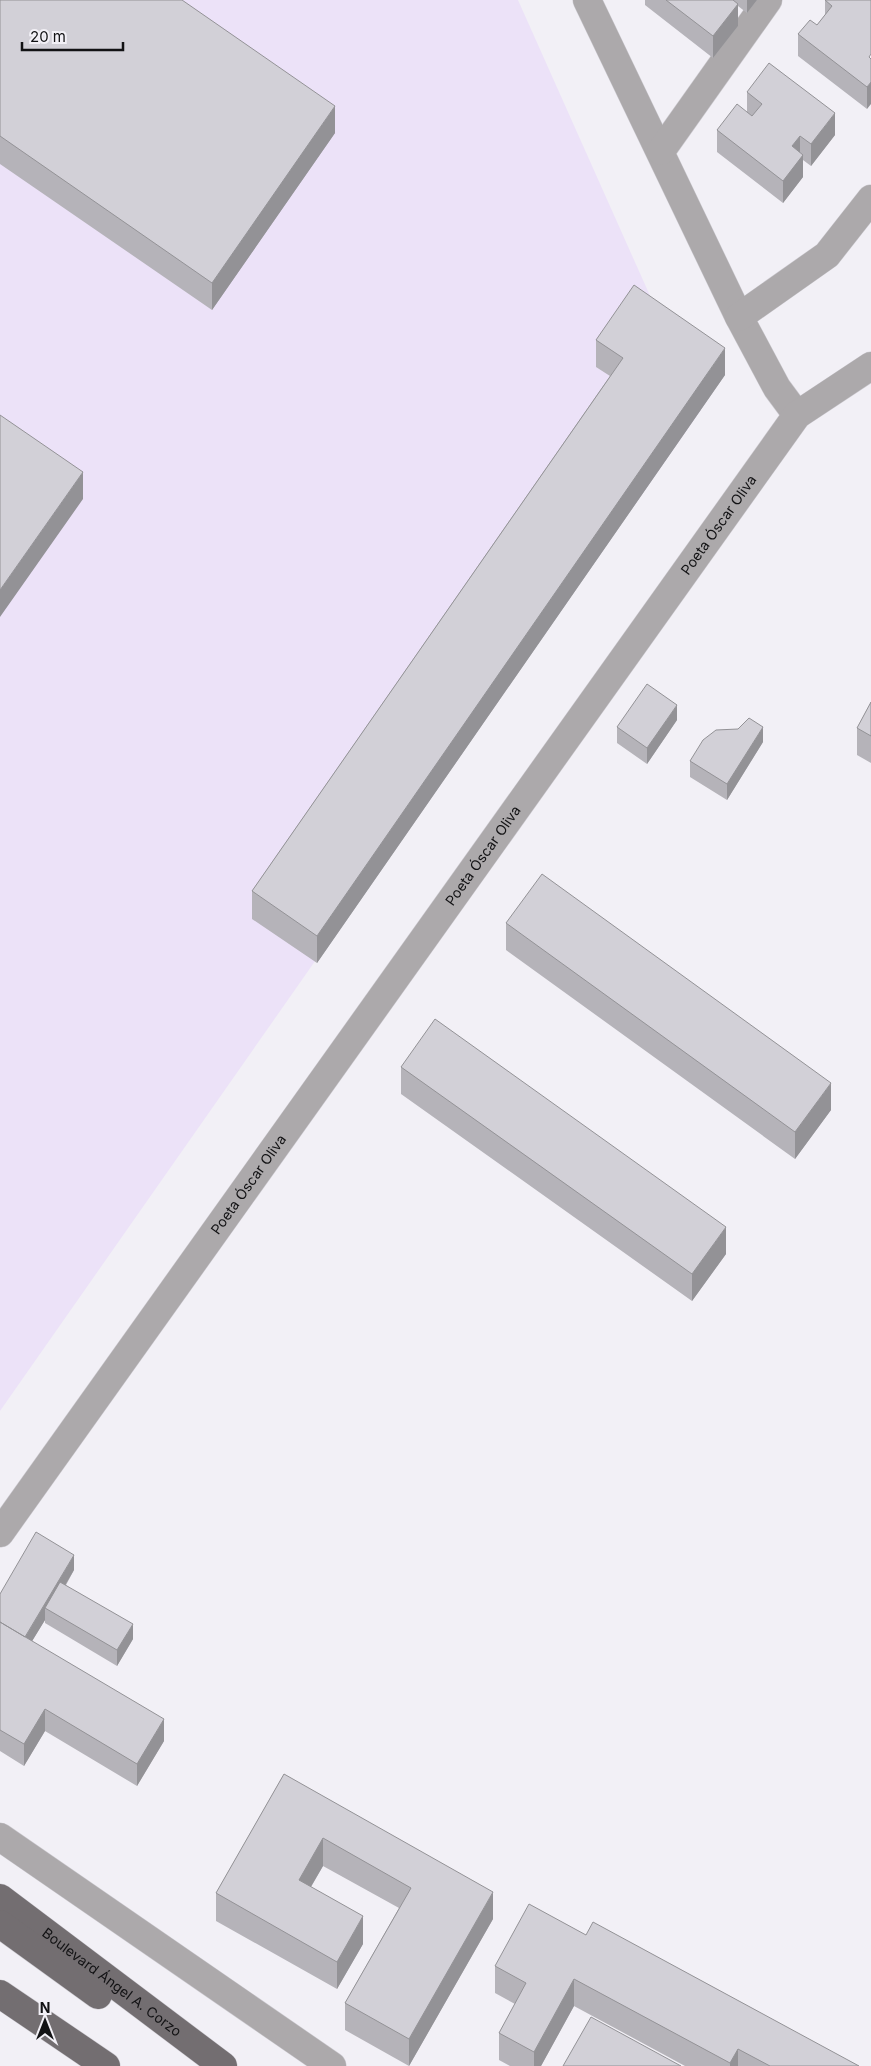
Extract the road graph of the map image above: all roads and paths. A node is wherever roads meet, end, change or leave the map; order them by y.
1 (768, 0) edge
2 (589, 1) edge
3 (661, 151) junction
4 (871, 199) edge
5 (739, 317) junction
6 (871, 366) edge
7 (797, 416) junction
8 (0, 1533) edge
9 (0, 1837) edge
10 (0, 1898) edge
11 (0, 1924) edge
12 (0, 1994) edge
13 (106, 2066) edge
14 (203, 2066) edge
15 (224, 2066) edge
16 (332, 2066) edge

1 - 3 street
2 - 3 street
3 - 5 street
4 - 5 street
5 - 7 street
6 - 7 street
7 - 8 street, Poeta Óscar Oliva
9 - 16 street
10 - 15 main road, Boulevard Ángel A. Corzo
11 - 14 main road
12 - 13 main road

